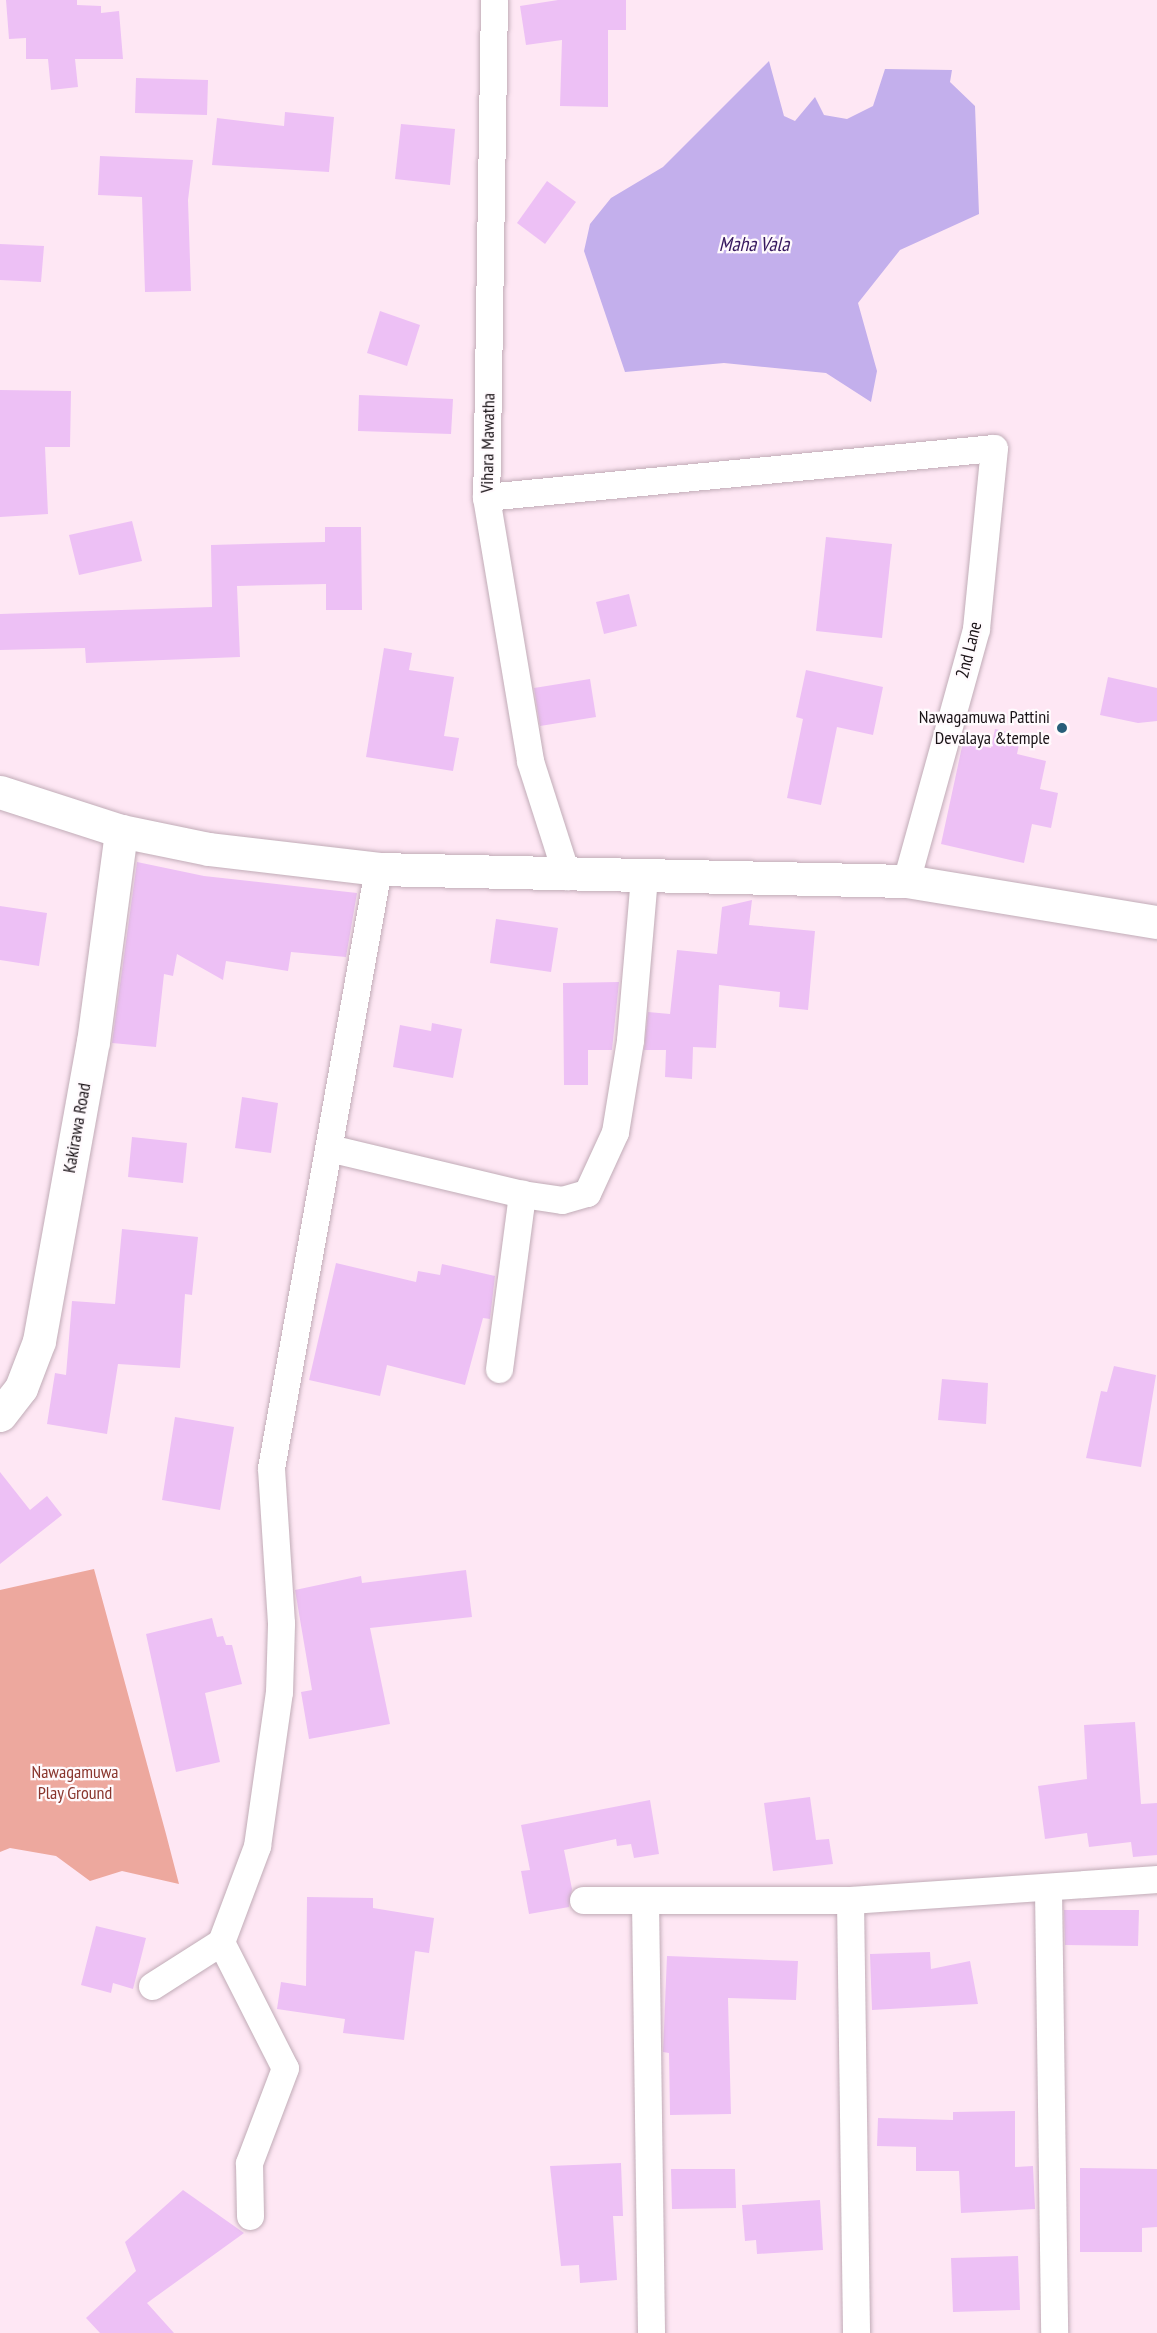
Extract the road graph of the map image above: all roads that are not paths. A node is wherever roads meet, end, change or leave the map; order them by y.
1 (494, 0) edge
2 (486, 497) junction
3 (0, 792) edge
4 (121, 831) junction
5 (378, 869) junction
6 (567, 876) junction
7 (644, 877) junction
8 (906, 881) junction
9 (1157, 922) edge
10 (329, 1148) junction
11 (522, 1194) junction
12 (499, 1369) dead end
13 (0, 1414) edge
14 (1157, 1879) edge
15 (1048, 1890) junction
16 (583, 1900) dead end
17 (850, 1900) junction
18 (645, 1901) junction
19 (221, 1942) junction
20 (152, 1986) dead end
21 (250, 2216) dead end
22 (651, 2333) edge
23 (856, 2333) edge
24 (1054, 2333) edge

1 - 2 street, Vihara Mawatha
2 - 6 street, Vihara Mawatha
2 - 8 street, 2nd Lane
3 - 4 street
4 - 5 street
4 - 13 street, Kakirawa Road
5 - 6 street
5 - 10 street
6 - 7 street
7 - 8 street
7 - 11 street
8 - 9 street
10 - 11 street
10 - 19 street
11 - 12 street
14 - 15 street
15 - 17 street
15 - 24 street
16 - 18 street
17 - 18 street
17 - 23 street
18 - 22 street
19 - 20 street
19 - 21 street

